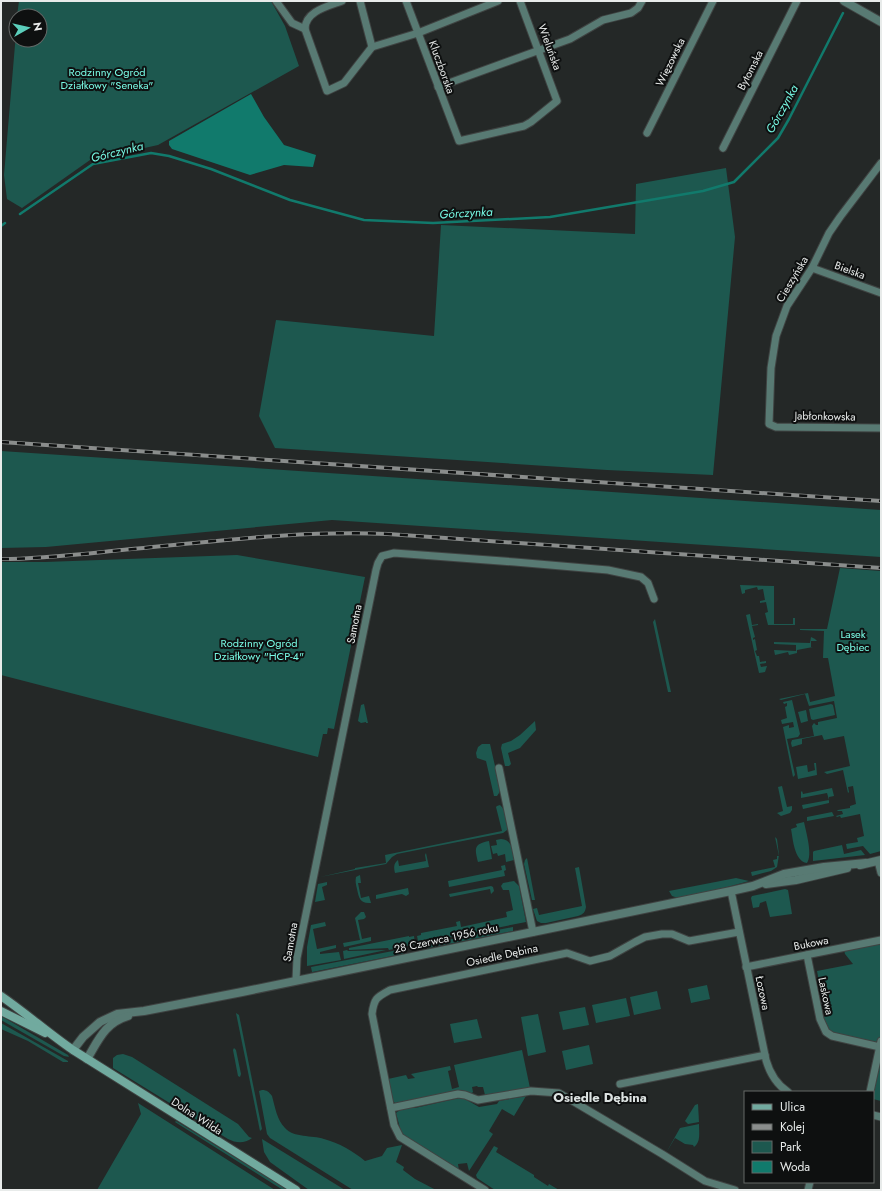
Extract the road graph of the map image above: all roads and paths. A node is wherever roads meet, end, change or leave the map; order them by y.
1 (276, 1) edge
2 (342, 1) edge
3 (360, 1) edge
4 (406, 1) edge
5 (498, 1) edge
6 (520, 1) edge
7 (642, 1) edge
8 (713, 1) edge
9 (797, 1) edge
10 (844, 1) edge
11 (881, 22) edge
12 (304, 28) junction
13 (418, 33) junction
14 (372, 47) junction
15 (540, 51) junction
16 (438, 87) junction
17 (647, 133) dead end
18 (459, 141) joint
19 (723, 148) dead end
20 (881, 164) edge
21 (812, 268) junction
22 (881, 293) edge
23 (769, 424) joint
24 (881, 428) edge
25 (654, 599) dead end
26 (499, 768) dead end
27 (880, 861) edge
28 (881, 873) edge
29 (731, 892) junction
30 (533, 932) junction
31 (739, 932) junction
32 (881, 940) edge
33 (807, 955) junction
34 (746, 967) junction
35 (296, 980) junction
36 (1, 996) edge
37 (1, 1011) edge
38 (144, 1011) junction
39 (56, 1038) junction
40 (880, 1044) edge
41 (73, 1050) junction
42 (765, 1055) junction
43 (87, 1058) junction
44 (620, 1084) dead end
45 (787, 1091) edge
46 (870, 1091) edge
47 (391, 1108) junction
48 (296, 1190) edge
49 (485, 1190) edge
50 (735, 1190) edge

1 - 12 street
2 - 12 street
3 - 14 street
4 - 13 street, Kluczborska
5 - 13 street
6 - 15 street, Wieluńska
7 - 15 street
8 - 17 street, Więzowska
9 - 19 street, Bytomska
10 - 11 street
12 - 14 street
13 - 14 street
13 - 16 street, Kluczborska
15 - 16 street
15 - 18 street, Wieluńska
16 - 18 street, Kluczborska
20 - 21 street, Cieszyńska
21 - 22 street, Bielska
21 - 23 street, Cieszyńska
23 - 24 street, Jabłonkowska
25 - 35 street, Samotna
26 - 30 street
27 - 28 street
27 - 29 street, 28 Czerwca 1956 roku
29 - 30 street, 28 Czerwca 1956 roku
29 - 31 street, Łozowa
30 - 35 street, 28 Czerwca 1956 roku
31 - 34 street, Łozowa
31 - 47 street, Osiedle Dębina
32 - 33 street, Bukowa
33 - 34 street, Bukowa
33 - 40 street, Laskowa
34 - 42 street, Łozowa
35 - 38 street, 28 Czerwca 1956 roku
36 - 39 main road
37 - 39 main road
38 - 41 street, 28 Czerwca 1956 roku
38 - 43 street, 28 Czerwca 1956 roku
39 - 41 main road
40 - 46 street
41 - 43 main road
42 - 44 street
42 - 45 street, Łozowa
43 - 48 main road, Dolna Wilda
47 - 49 street, Osiedle Dębina
47 - 50 street

